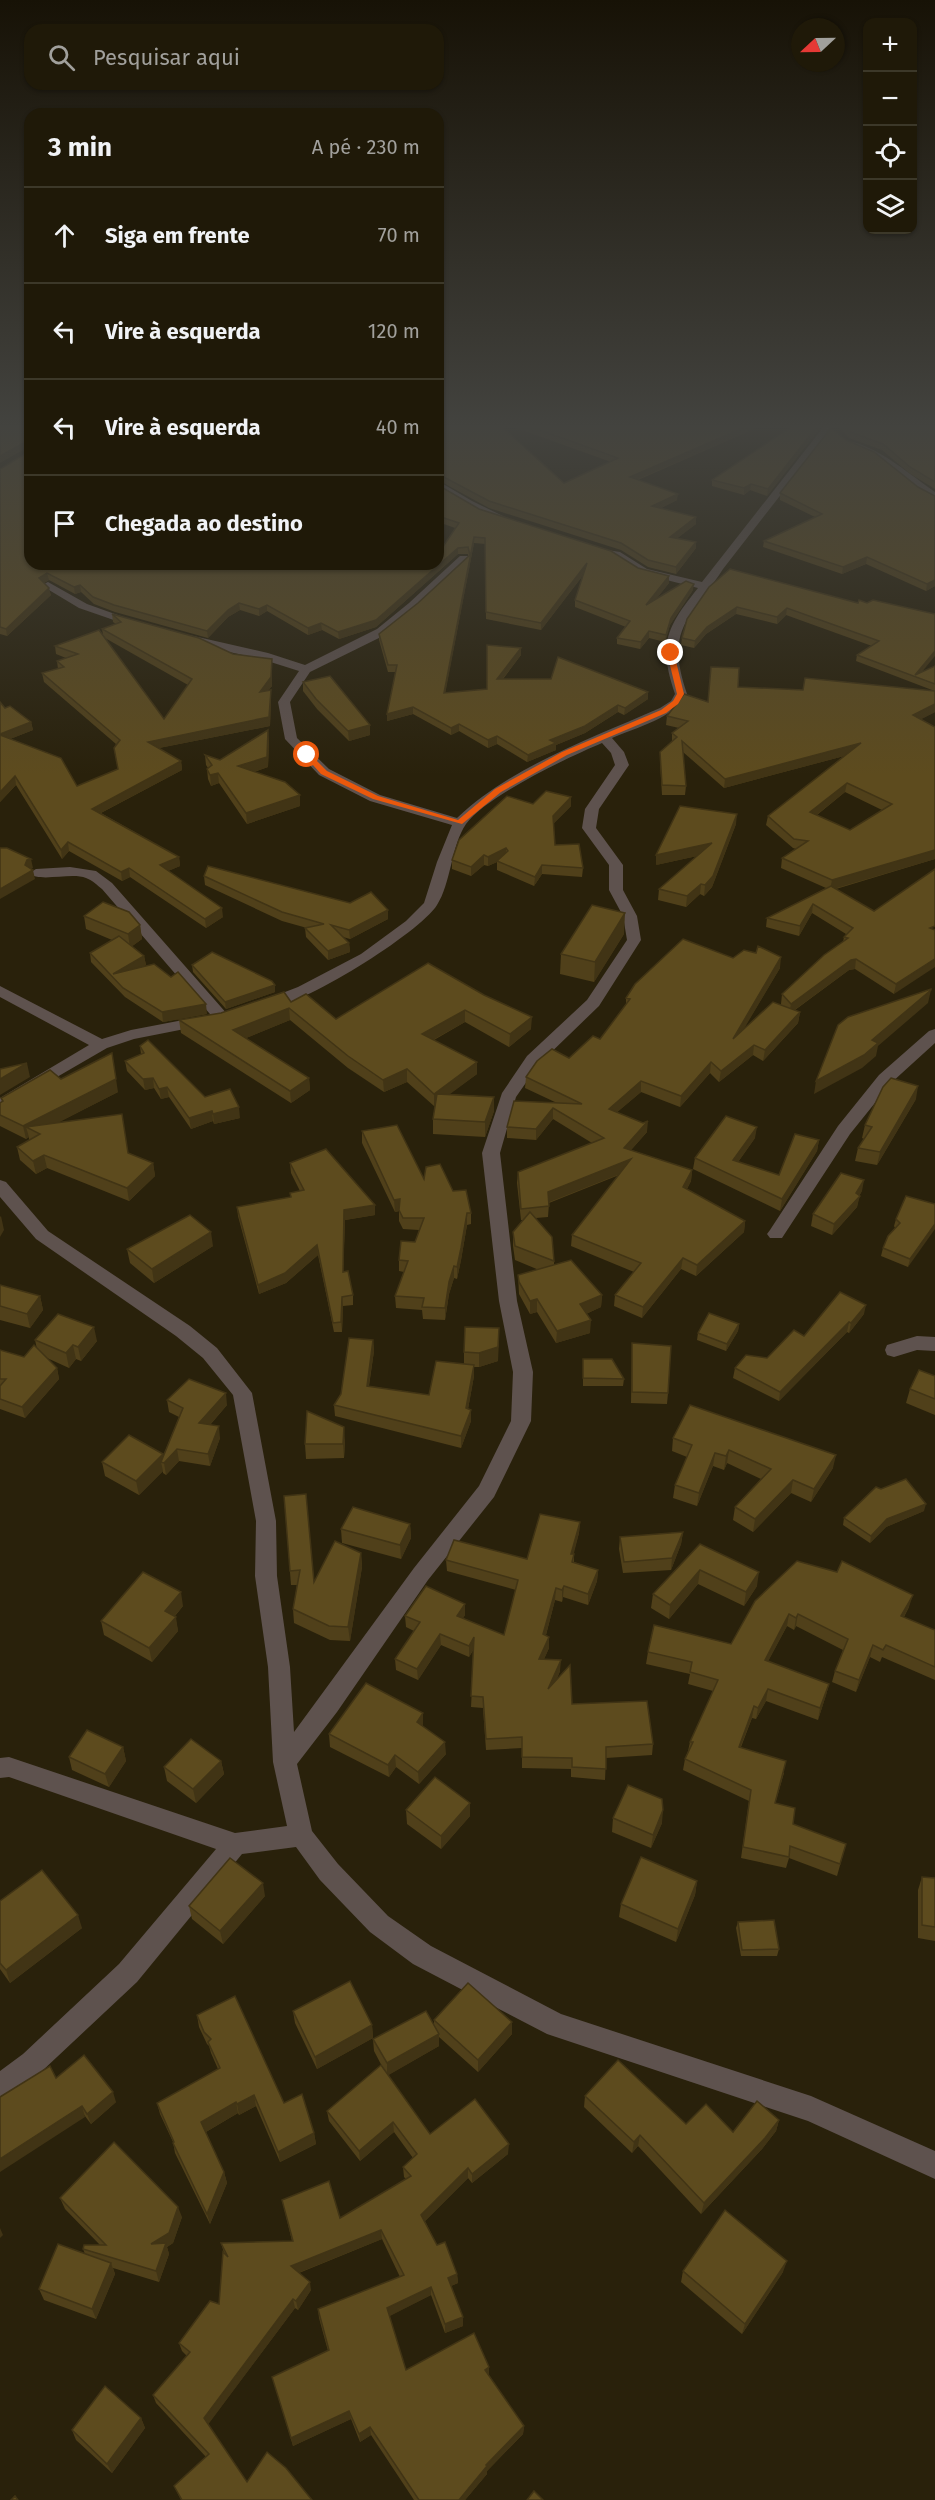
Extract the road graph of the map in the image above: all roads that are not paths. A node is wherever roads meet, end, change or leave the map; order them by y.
1 (740, 542) edge
2 (594, 547) edge
3 (464, 558) edge
4 (48, 585) edge
5 (707, 587) junction
6 (141, 626) edge
7 (174, 635) edge
8 (306, 669) junction
9 (603, 736) junction
10 (460, 823) junction
11 (36, 873) dead end
12 (0, 991) edge
13 (252, 1009) edge
14 (935, 1034) edge
15 (101, 1045) junction
16 (0, 1105) edge
17 (0, 1186) edge
18 (776, 1234) dead end
19 (935, 1344) edge
20 (894, 1350) dead end
21 (285, 1761) junction
22 (0, 1768) edge
23 (301, 1835) junction
24 (235, 1844) junction
25 (0, 2087) edge
26 (935, 2165) edge

1 - 5 street
2 - 5 street
3 - 8 street
4 - 6 street
5 - 9 street
7 - 8 street
8 - 10 street
9 - 10 street
9 - 21 street
10 - 13 street
11 - 15 street
12 - 15 street
14 - 18 street
15 - 16 street
17 - 21 street
19 - 20 street
21 - 23 street
22 - 24 street
23 - 24 street
23 - 26 street
24 - 25 street

